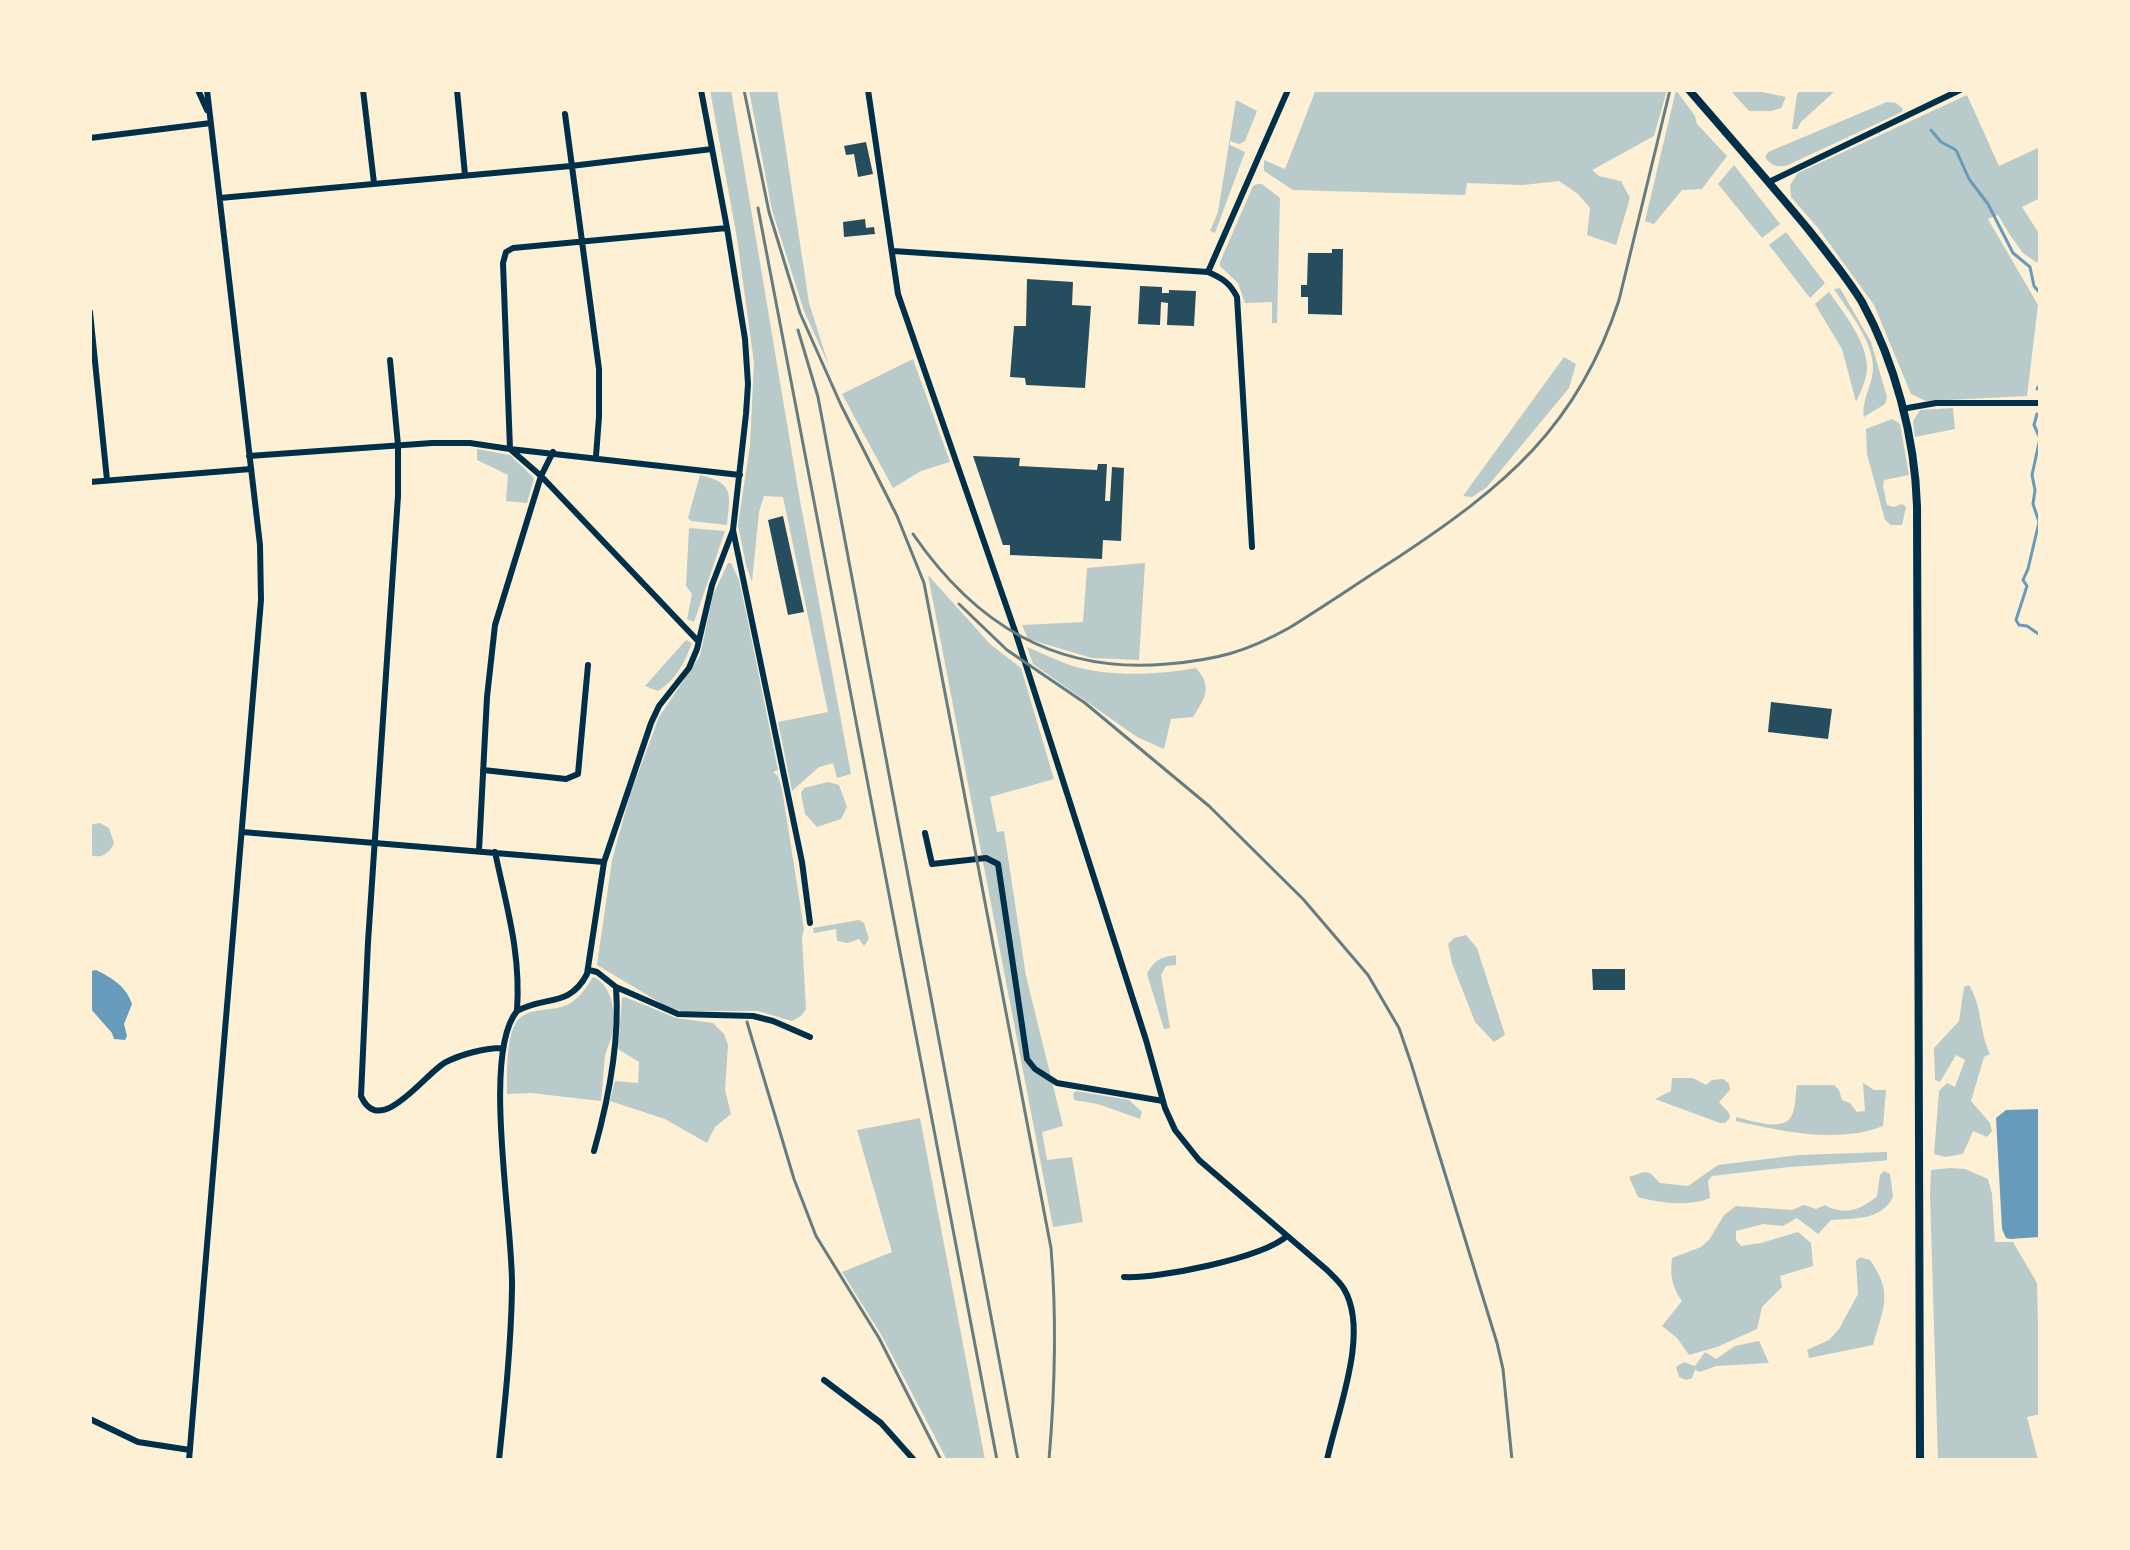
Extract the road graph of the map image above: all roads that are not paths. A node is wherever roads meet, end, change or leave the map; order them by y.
1 (198, 90) edge
2 (207, 90) edge
3 (363, 90) edge
4 (457, 90) edge
5 (701, 90) edge
6 (868, 90) edge
7 (1288, 90) edge
8 (1689, 90) edge
9 (1960, 90) edge
10 (565, 114) dead end
11 (210, 120) junction
12 (90, 138) edge
13 (712, 149) junction
14 (571, 166) junction
15 (465, 175) junction
16 (1769, 182) junction
17 (374, 183) junction
18 (220, 198) junction
19 (727, 228) junction
20 (582, 242) junction
21 (893, 251) junction
22 (1208, 272) junction
23 (90, 312) edge
24 (390, 360) dead end
25 (2040, 403) edge
26 (1902, 409) junction
27 (398, 445) junction
28 (510, 449) junction
29 (553, 452) junction
30 (249, 456) junction
31 (596, 456) junction
32 (251, 469) junction
33 (740, 475) junction
34 (541, 476) junction
35 (107, 480) junction
36 (90, 482) edge
37 (733, 530) junction
38 (1252, 547) dead end
39 (720, 562) junction
40 (740, 563) junction
41 (698, 641) junction
42 (588, 665) dead end
43 (483, 770) junction
44 (242, 832) junction
45 (925, 833) dead end
46 (375, 843) junction
47 (479, 851) junction
48 (495, 852) junction
49 (604, 862) junction
50 (810, 923) dead end
51 (589, 970) junction
52 (616, 987) junction
53 (517, 1011) junction
54 (810, 1037) dead end
55 (502, 1048) junction
56 (1163, 1101) junction
57 (594, 1151) dead end
58 (1287, 1236) junction
59 (1124, 1277) dead end
60 (824, 1380) dead end
61 (90, 1419) edge
62 (190, 1450) junction
63 (189, 1460) edge
64 (499, 1460) edge
65 (914, 1460) edge
66 (1327, 1460) edge
67 (1920, 1460) edge

1 - 11 street
2 - 11 street
3 - 17 street
4 - 15 street
5 - 13 street
6 - 21 street
7 - 22 street
8 - 16 main road
9 - 16 street
10 - 14 street
11 - 12 street
11 - 18 street
13 - 14 street
13 - 19 street
14 - 15 street
14 - 20 street
15 - 17 street
16 - 26 main road
17 - 18 street
18 - 30 street
19 - 20 street
19 - 33 street
20 - 28 street
20 - 31 street
21 - 22 street
21 - 56 street
22 - 38 street
23 - 35 street
24 - 27 street
25 - 26 street
26 - 67 main road
27 - 28 street
27 - 30 street
27 - 46 street
28 - 29 street
28 - 34 street
29 - 31 street
29 - 34 street
30 - 32 street
31 - 33 street
32 - 35 street
32 - 44 street
33 - 37 street
34 - 41 street
34 - 43 street
35 - 36 street
37 - 39 street
37 - 40 street
39 - 40 street
39 - 41 street
40 - 50 street
41 - 49 street
42 - 43 street
43 - 47 street
44 - 46 street
44 - 62 street
45 - 56 street
46 - 47 street
46 - 55 street
47 - 48 street
48 - 49 street
48 - 53 street
49 - 51 street
51 - 52 street
51 - 53 street
52 - 54 street
52 - 57 street
53 - 55 street
55 - 64 street
56 - 58 street
58 - 59 street
58 - 66 street
60 - 65 street
61 - 62 street
62 - 63 street

